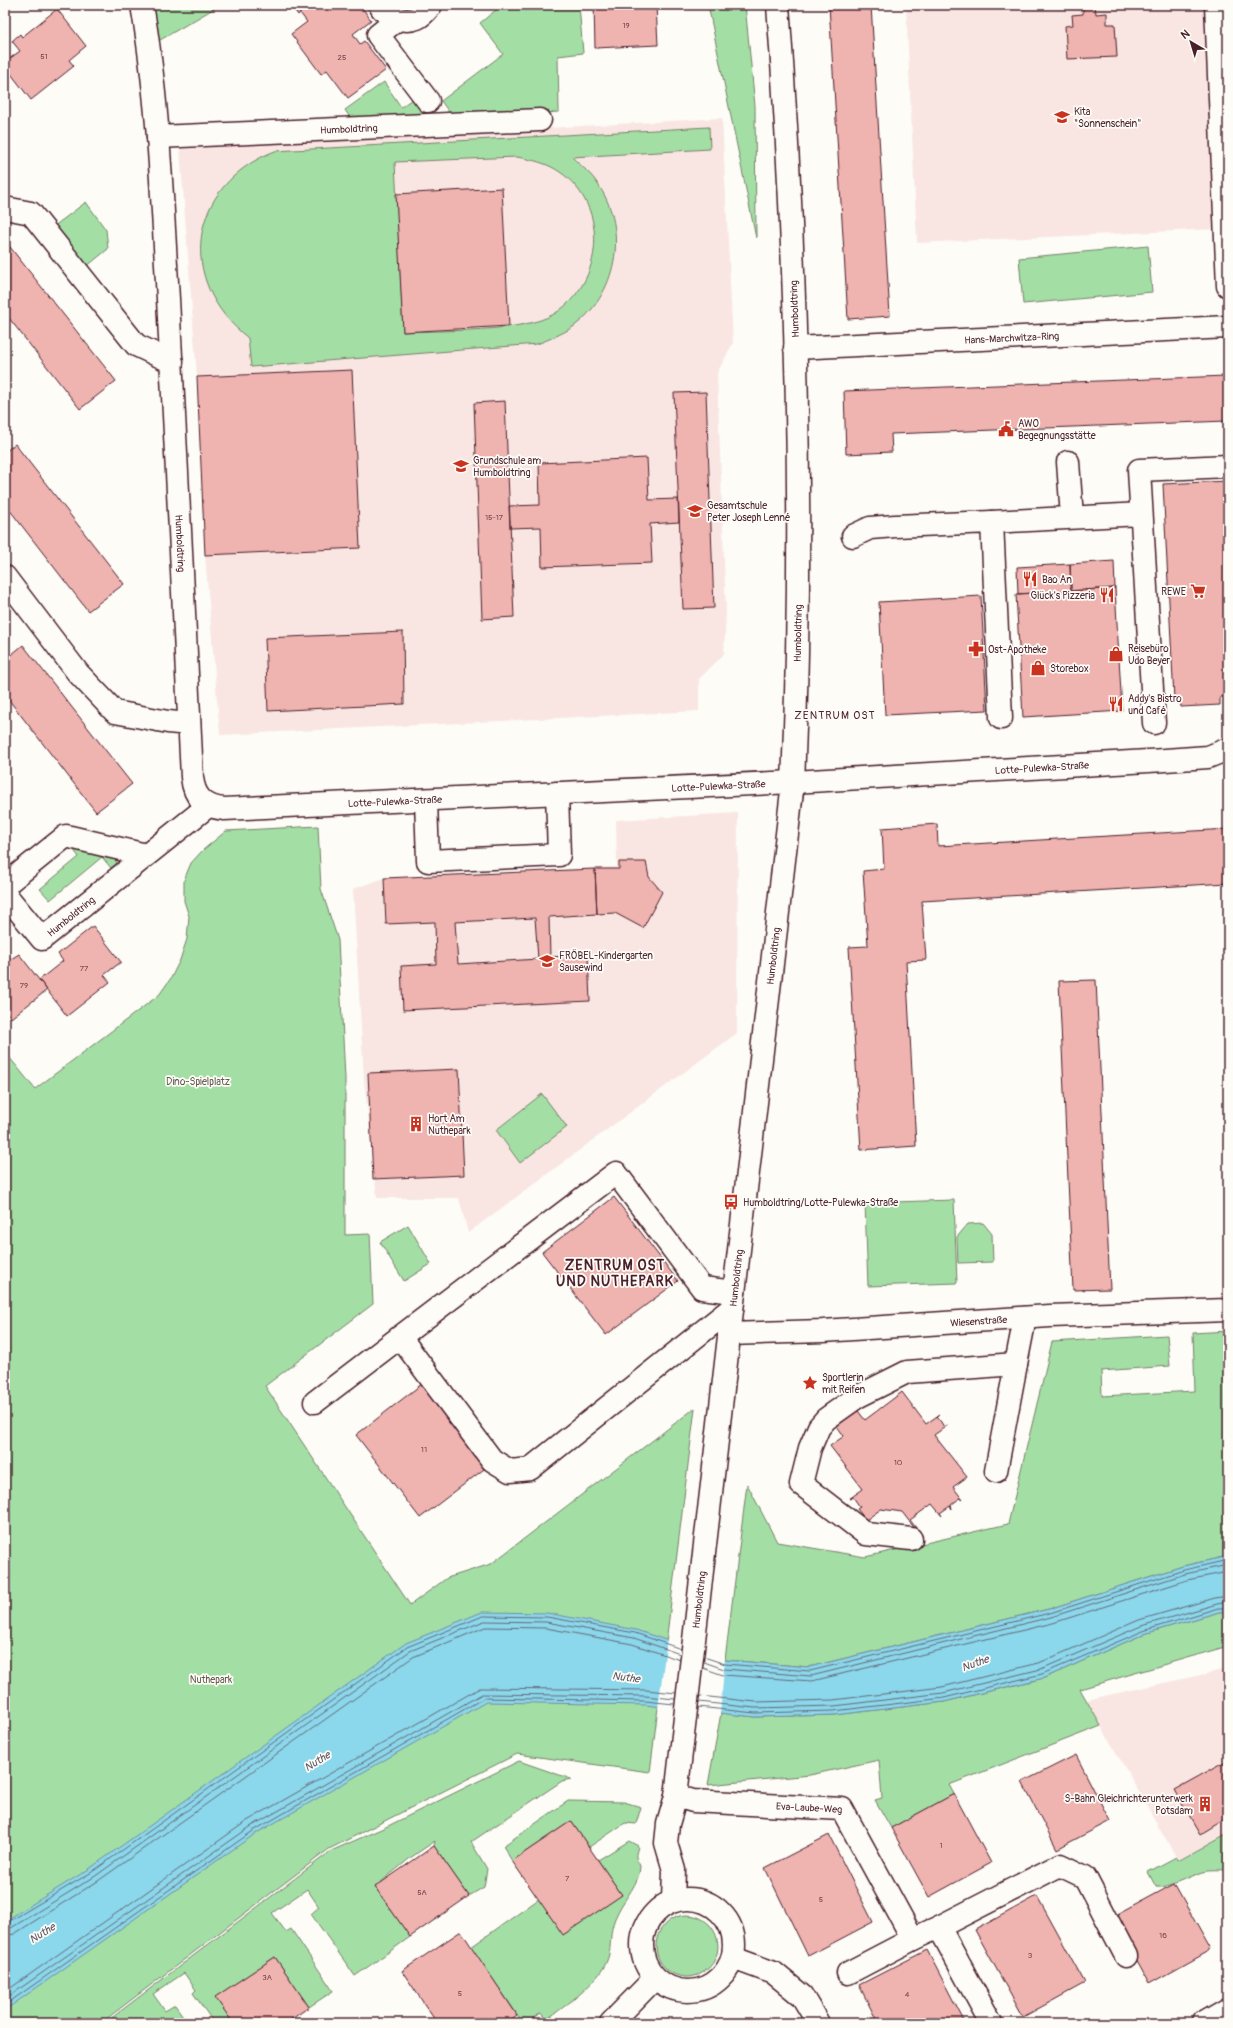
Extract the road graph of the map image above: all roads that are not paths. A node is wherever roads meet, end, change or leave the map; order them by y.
1 (142, 5) edge
2 (380, 5) edge
3 (431, 5) edge
4 (778, 5) edge
5 (1216, 5) edge
6 (398, 19) junction
7 (428, 101) dead end
8 (540, 120) dead end
9 (158, 137) junction
10 (5, 208) edge
11 (1228, 286) edge
12 (1228, 327) edge
13 (795, 348) junction
14 (172, 362) junction
15 (1068, 462) dead end
16 (1228, 466) edge
17 (1141, 514) junction
18 (1072, 518) junction
19 (992, 522) junction
20 (853, 536) dead end
21 (5, 577) edge
22 (1001, 718) dead end
23 (1154, 723) dead end
24 (189, 724) junction
25 (1228, 749) edge
26 (793, 782) junction
27 (557, 793) junction
28 (426, 800) junction
29 (208, 806) junction
30 (146, 855) junction
31 (5, 885) edge
32 (5, 894) edge
33 (733, 1300) junction
34 (1228, 1310) edge
35 (1025, 1318) junction
36 (729, 1334) junction
37 (400, 1338) junction
38 (1016, 1364) junction
39 (315, 1402) dead end
40 (996, 1471) dead end
41 (911, 1539) dead end
42 (676, 1796) junction
43 (673, 1901) junction
44 (939, 1927) junction
45 (913, 1939) junction
46 (1126, 1956) dead end
47 (733, 1958) junction
48 (848, 1973) dead end
49 (655, 1978) junction
50 (1228, 2009) edge
51 (611, 2023) edge
52 (818, 2023) edge
53 (992, 2023) edge
54 (1204, 2023) edge

1 - 9 street, Humboldtring
2 - 6 street
3 - 6 street
4 - 13 street, Humboldtring
5 - 11 street
6 - 7 street
8 - 9 street, Humboldtring
9 - 14 street, Humboldtring
10 - 14 street
12 - 13 street, Hans-Marchwitza-Ring
13 - 26 street, Humboldtring
14 - 24 street, Humboldtring
15 - 18 street
16 - 17 street
17 - 18 street
17 - 23 street
18 - 19 street
19 - 20 street
19 - 22 street
21 - 24 street
24 - 29 street, Humboldtring
25 - 26 street, Lotte-Pulewka-Straße
26 - 27 street, Lotte-Pulewka-Straße
26 - 33 street, Humboldtring
27 - 28 street, Lotte-Pulewka-Straße
27 - 28 street
28 - 29 street, Lotte-Pulewka-Straße
29 - 30 street, Humboldtring
30 - 31 street
30 - 32 street, Humboldtring
33 - 36 street, Humboldtring
33 - 37 street
33 - 37 street
34 - 35 street, Wiesenstraße
35 - 36 street, Wiesenstraße
35 - 38 street
36 - 42 street, Humboldtring
37 - 39 street
38 - 40 street
38 - 41 street
42 - 43 street, Humboldtring
42 - 45 street, Eva-Laube-Weg
43 - 47 street
43 - 49 street
44 - 45 street
44 - 46 street
44 - 53 street
45 - 48 street
47 - 49 street
47 - 52 street
49 - 51 street
50 - 54 street

